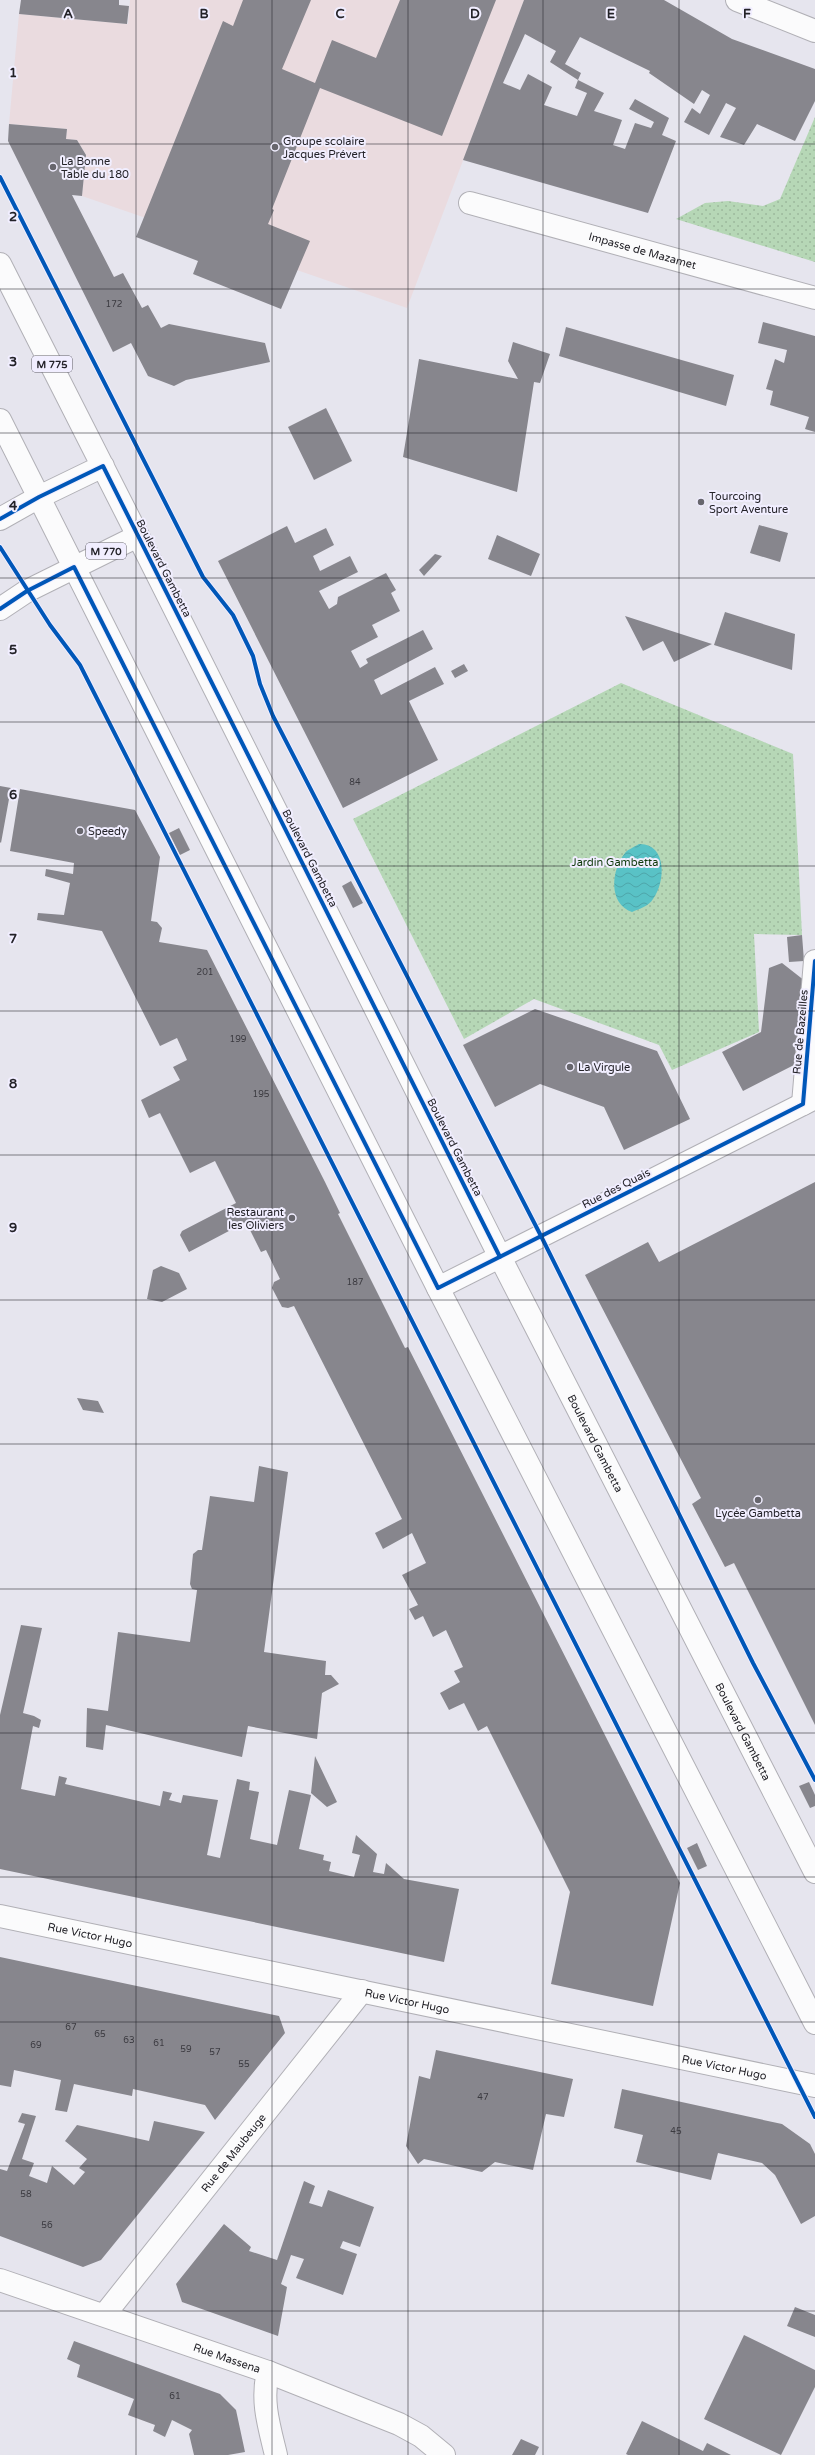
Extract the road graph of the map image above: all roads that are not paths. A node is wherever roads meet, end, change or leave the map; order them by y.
1 (737, 0) edge
2 (815, 31) edge
3 (470, 203) dead end
4 (0, 264) edge
5 (815, 298) edge
6 (0, 420) edge
7 (103, 466) junction
8 (39, 497) junction
9 (0, 519) edge
10 (138, 536) junction
11 (74, 567) junction
12 (0, 608) edge
13 (815, 961) edge
14 (809, 1101) edge
15 (500, 1257) junction
16 (438, 1288) junction
17 (815, 1872) edge
18 (0, 1916) edge
19 (362, 1991) junction
20 (815, 2023) edge
21 (815, 2086) edge
22 (0, 2280) edge
23 (105, 2314) junction
24 (268, 2372) junction
25 (276, 2455) edge
26 (444, 2455) edge

1 - 2 main road
3 - 5 main road, Impasse de Mazamet
4 - 7 main road, Boulevard Gambetta / M 775
6 - 8 main road
7 - 8 main road
7 - 10 main road, Boulevard Gambetta / M 775
8 - 9 main road
8 - 11 main road
10 - 11 main road, M 770
10 - 15 main road, Boulevard Gambetta / M 775
11 - 12 main road, M 770
11 - 16 main road
13 - 14 main road, Rue de Bazeilles
14 - 15 main road, Rue des Quais
15 - 16 main road, Rue des Quais
15 - 17 main road, Boulevard Gambetta / M 775
16 - 20 main road
18 - 19 main road, Rue Victor Hugo
19 - 21 main road, Rue Victor Hugo
19 - 23 main road, Rue de Maubeuge
22 - 23 main road, Rue Massena
23 - 24 main road, Rue Massena
24 - 25 main road
24 - 26 main road, Rue Massena

